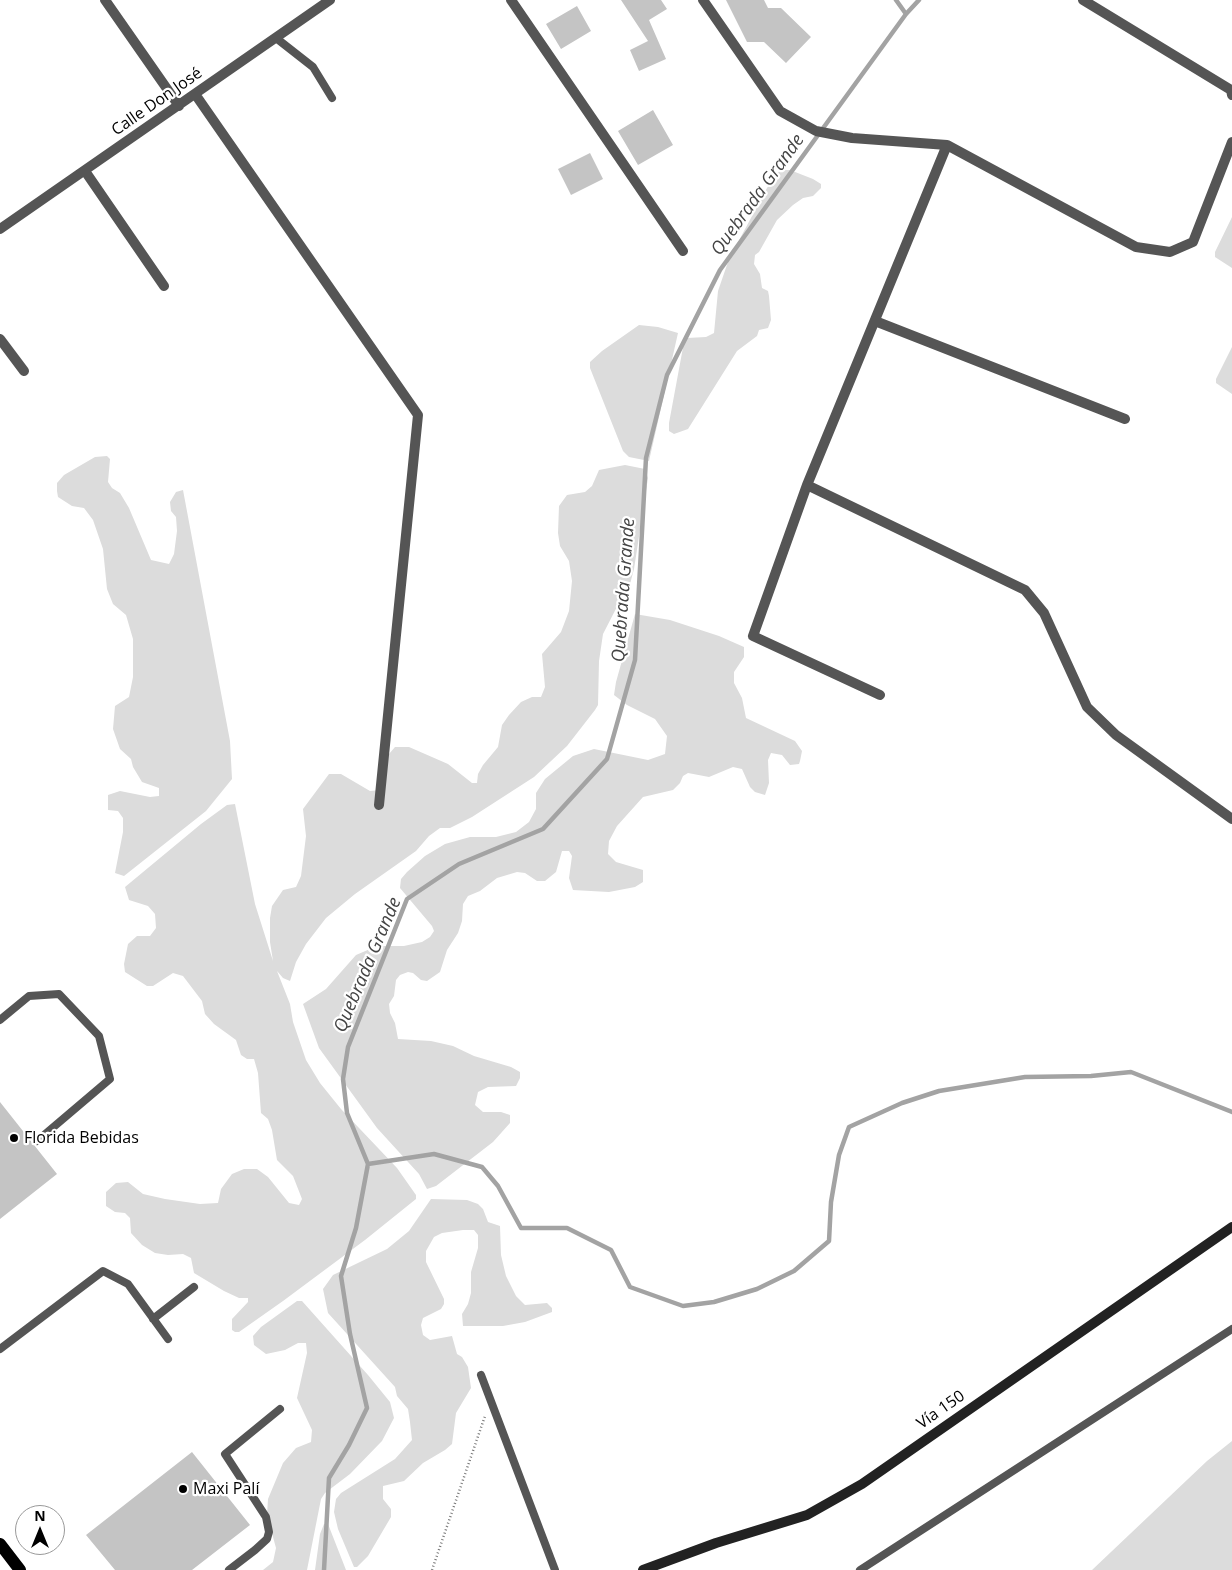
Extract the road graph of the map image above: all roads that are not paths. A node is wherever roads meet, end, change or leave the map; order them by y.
1 (105, 0) edge
2 (330, 0) edge
3 (511, 0) edge
4 (703, 0) edge
5 (1083, 0) edge
6 (276, 38) junction
7 (195, 94) junction
8 (1232, 96) edge
9 (332, 98) dead end
10 (179, 106) junction
11 (1232, 142) edge
12 (947, 145) junction
13 (85, 170) junction
14 (0, 229) edge
15 (683, 251) dead end
16 (164, 286) dead end
17 (874, 321) junction
18 (0, 339) edge
19 (24, 371) dead end
20 (1125, 419) dead end
21 (807, 485) junction
22 (880, 695) dead end
23 (379, 805) dead end
24 (1232, 819) edge
25 (0, 1020) edge
26 (37, 1141) dead end
27 (1232, 1227) edge
28 (194, 1287) dead end
29 (153, 1319) junction
30 (1232, 1329) edge
31 (168, 1339) dead end
32 (0, 1349) edge
33 (482, 1375) dead end
34 (280, 1409) dead end
35 (0, 1544) edge
36 (20, 1570) edge
37 (229, 1570) edge
38 (555, 1570) edge
39 (643, 1570) edge
40 (860, 1570) edge

1 - 10 street
2 - 6 street, Calle Don José
3 - 15 street
4 - 12 street
5 - 8 street
6 - 7 street, Calle Don José
6 - 9 lane
7 - 10 street, Calle Don José
7 - 23 street
10 - 13 street, Calle Don José
11 - 12 street
12 - 17 street
13 - 14 street, Calle Don José
13 - 16 street
17 - 20 street
17 - 21 street
18 - 19 street
21 - 22 street
21 - 24 street
25 - 26 lane
27 - 39 main road, Vía 150
28 - 29 lane
29 - 31 lane
29 - 32 lane
30 - 40 lane
33 - 38 lane
34 - 37 lane
35 - 36 main road

